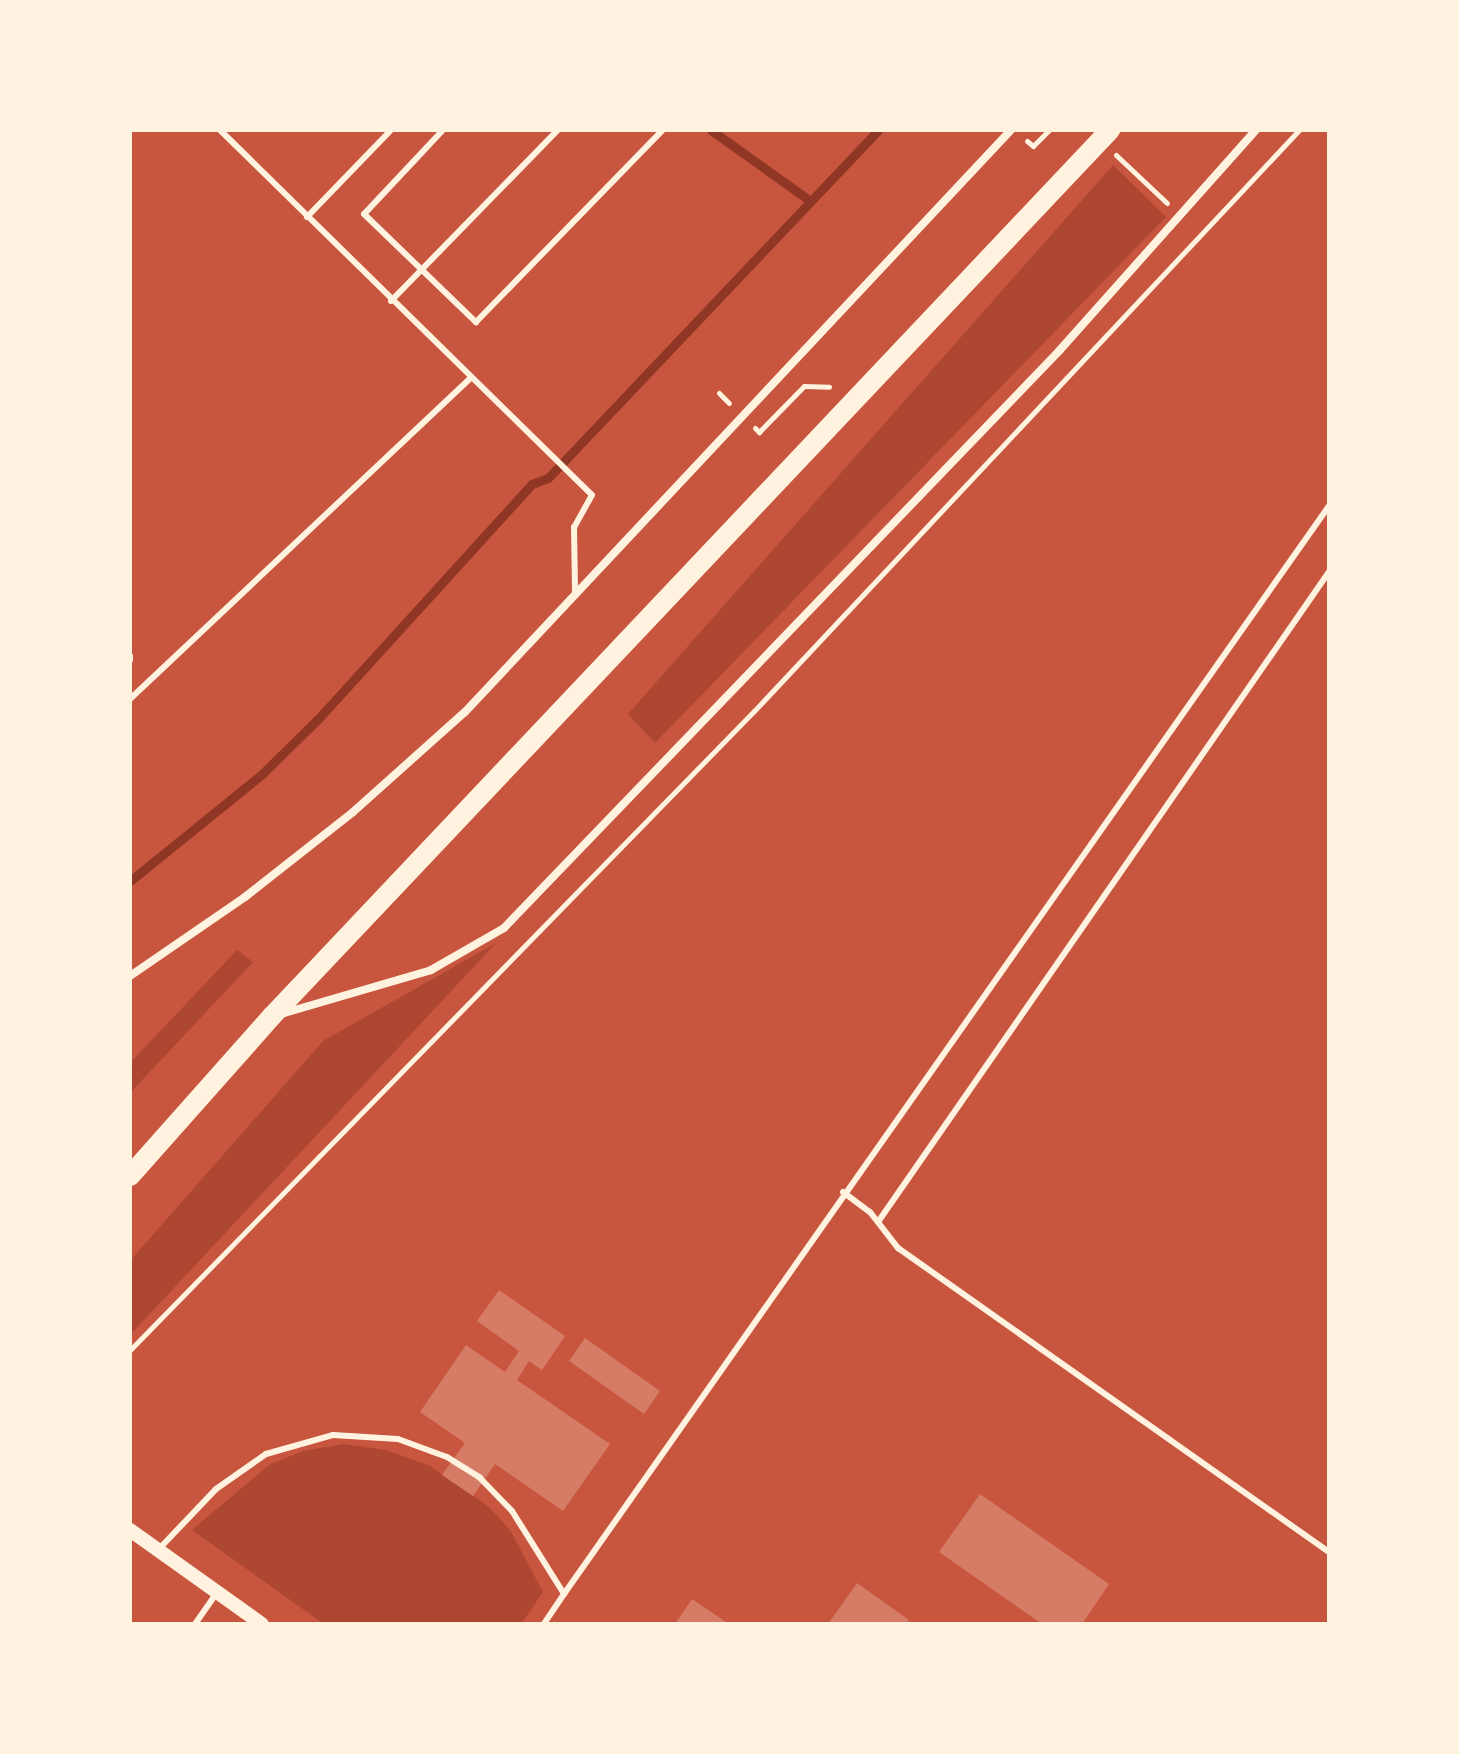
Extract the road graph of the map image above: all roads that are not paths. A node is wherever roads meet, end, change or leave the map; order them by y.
1 (220, 130) edge
2 (391, 130) edge
3 (443, 130) edge
4 (558, 130) edge
5 (663, 130) edge
6 (1011, 130) edge
7 (1110, 130) edge
8 (1256, 130) edge
9 (307, 217) junction
10 (422, 269) junction
11 (391, 301) junction
12 (470, 379) junction
13 (1329, 506) edge
14 (1329, 572) edge
15 (575, 596) junction
16 (130, 699) edge
17 (130, 976) edge
18 (272, 1016) junction
19 (130, 1176) edge
20 (843, 1192) junction
21 (878, 1222) junction
22 (130, 1530) edge
23 (158, 1550) junction
24 (1329, 1552) edge
25 (217, 1592) junction
26 (564, 1594) junction
27 (195, 1624) edge
28 (262, 1624) edge
29 (544, 1624) edge

1 - 9 lane
2 - 9 lane
3 - 10 lane
4 - 10 lane
5 - 10 lane
6 - 15 street
7 - 18 main road
8 - 18 street
9 - 11 lane
10 - 11 lane
11 - 12 lane
12 - 15 lane
12 - 16 lane
13 - 20 lane
14 - 21 lane
15 - 17 street
18 - 19 main road
20 - 21 lane
20 - 26 lane
21 - 24 lane
22 - 23 street
23 - 25 street
23 - 26 lane
25 - 27 lane
25 - 28 street
26 - 29 lane

